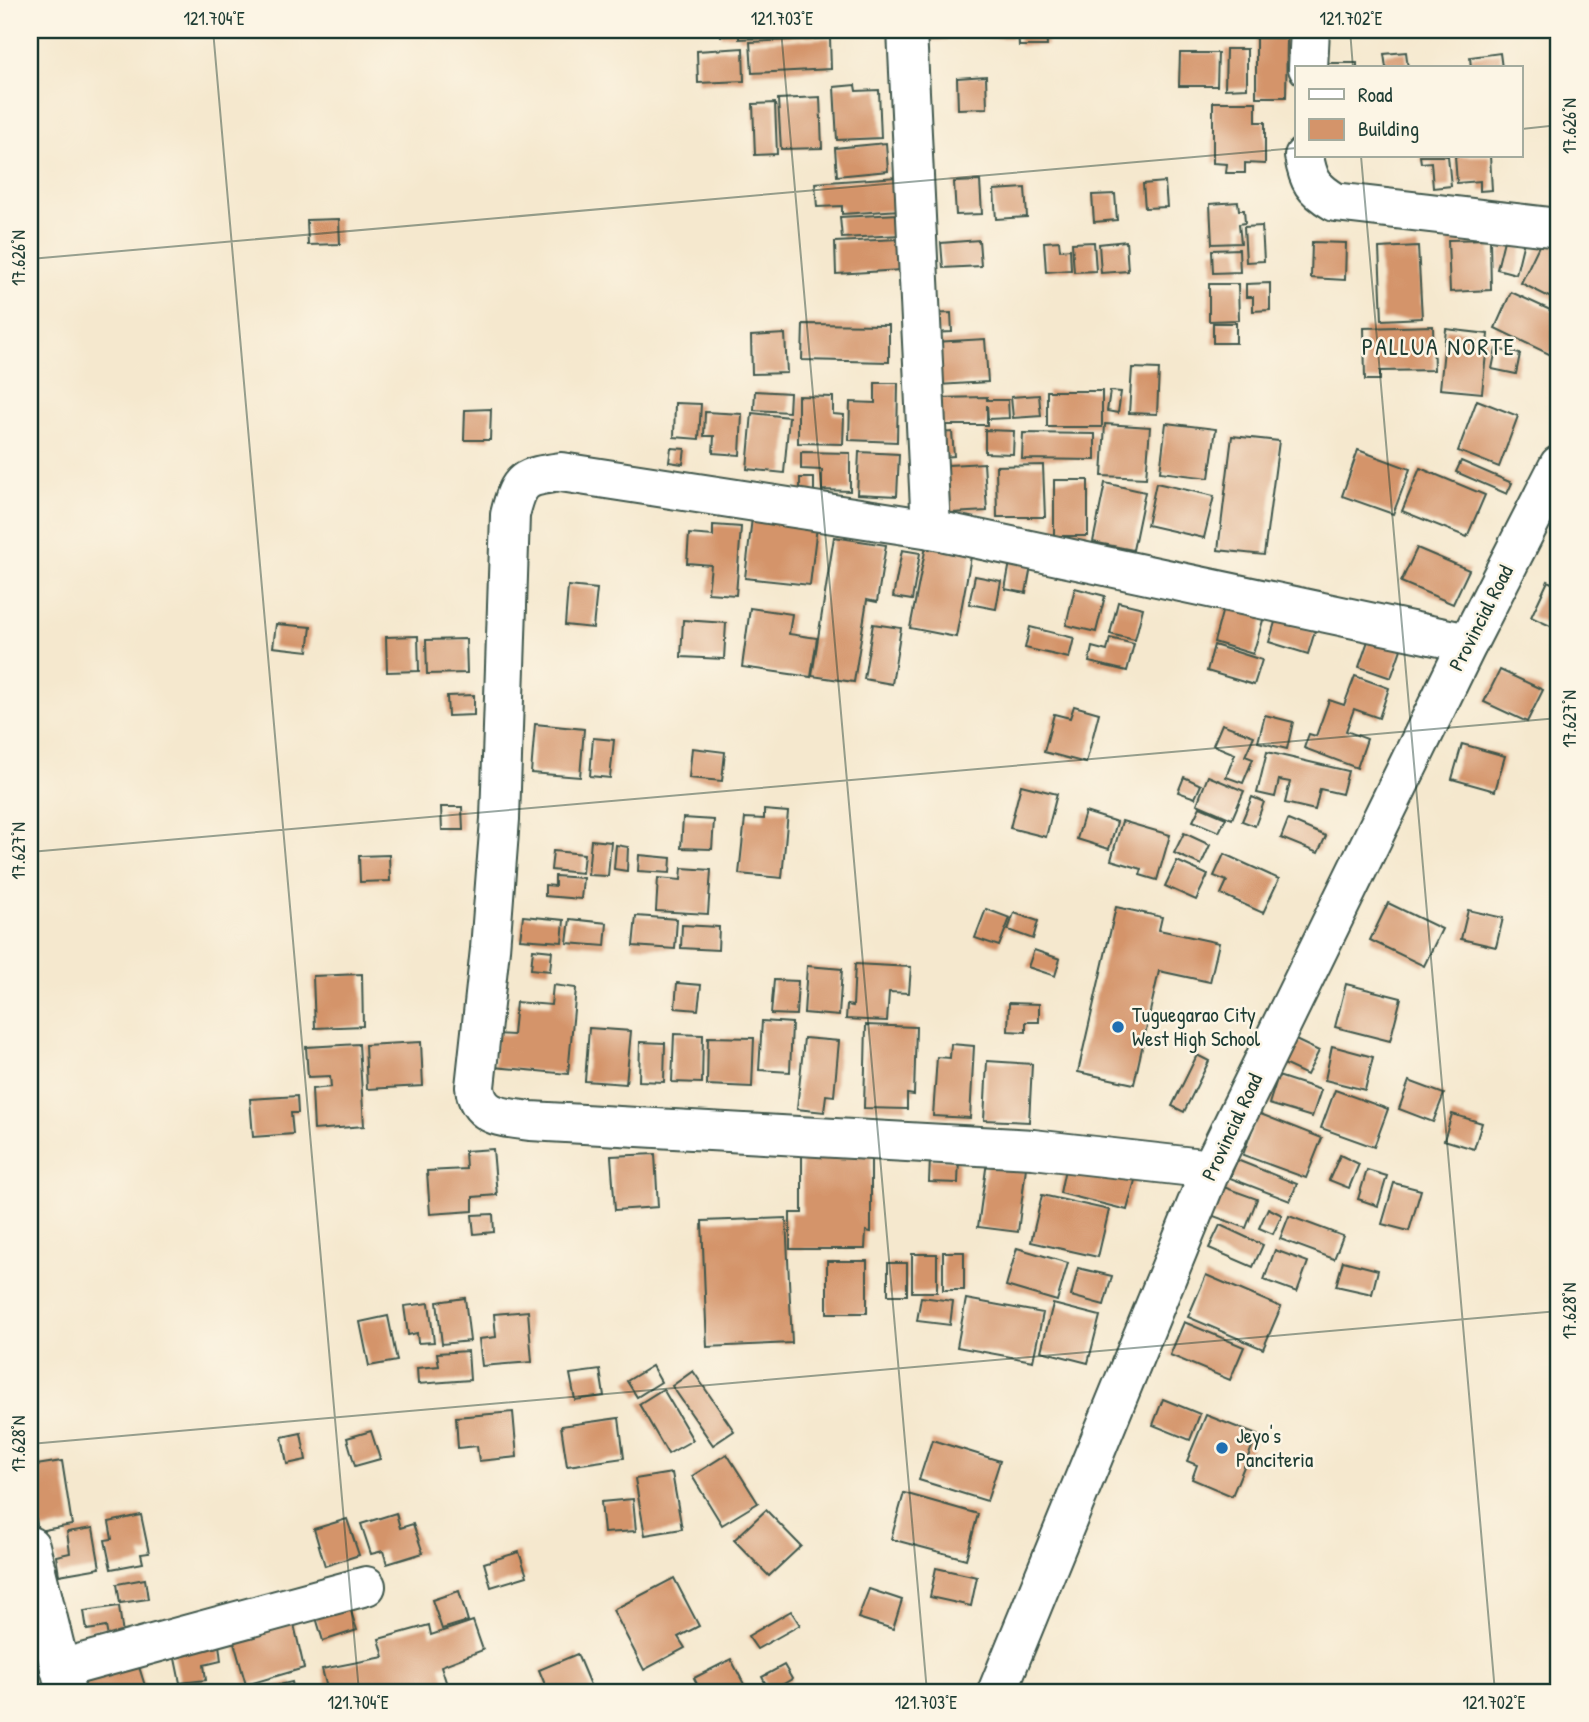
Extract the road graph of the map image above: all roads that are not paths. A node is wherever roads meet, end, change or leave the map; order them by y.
1 (907, 30) edge
2 (1310, 30) edge
3 (1308, 66) edge
4 (1304, 158) edge
5 (1559, 228) edge
6 (1559, 465) edge
7 (931, 529) junction
8 (1468, 643) junction
9 (1211, 1169) junction
10 (30, 1546) edge
11 (366, 1586) dead end
12 (63, 1681) edge
13 (997, 1692) edge

1 - 7 street
2 - 3 street
4 - 5 street
6 - 8 street, Provincial Road
7 - 8 street
7 - 9 street
8 - 9 street, Provincial Road
9 - 13 street, Provincial Road
10 - 12 street
11 - 12 street

